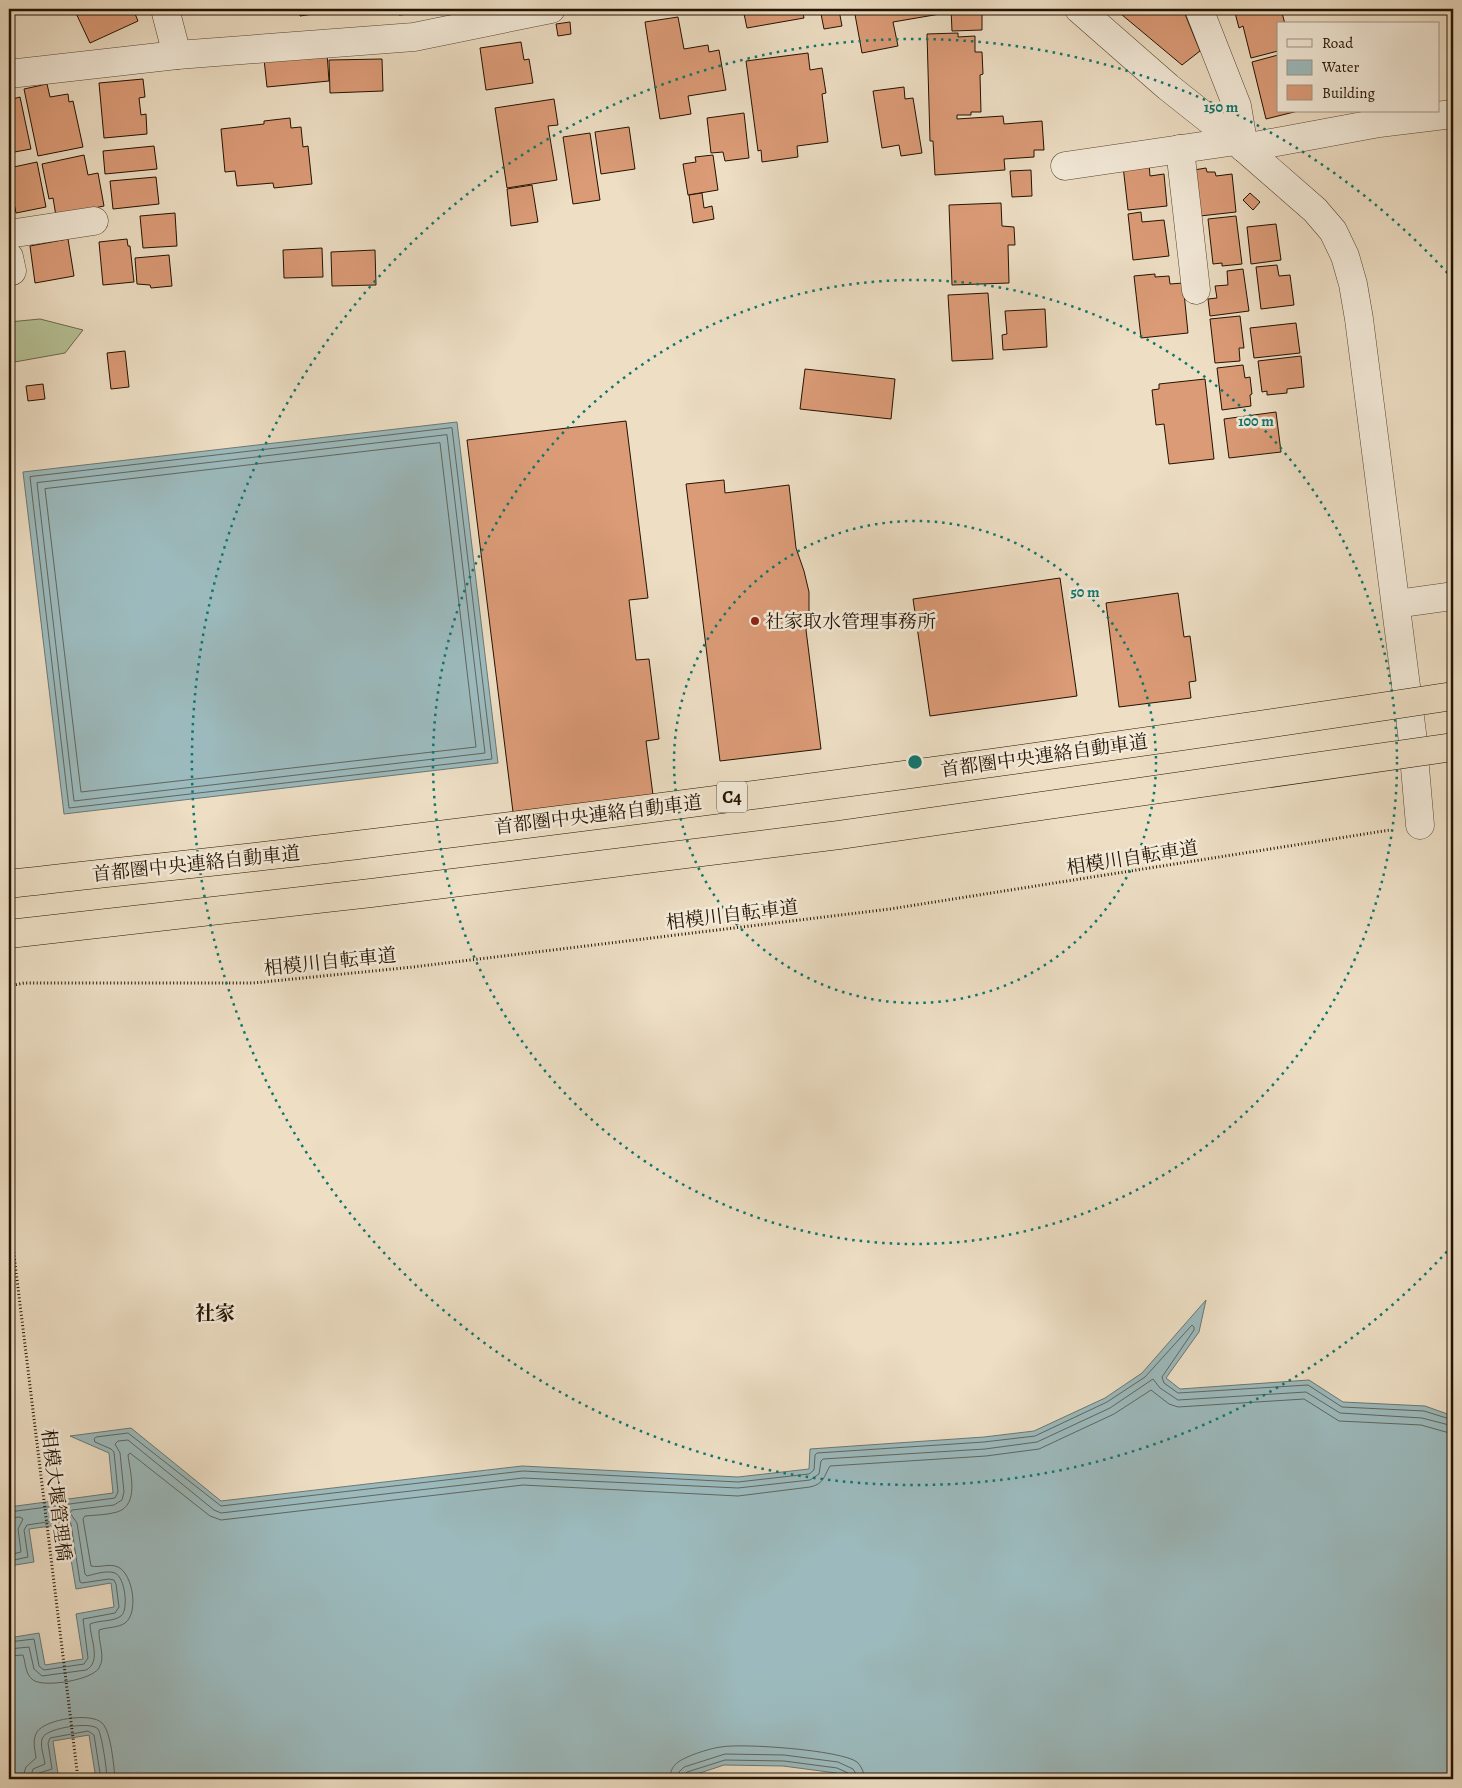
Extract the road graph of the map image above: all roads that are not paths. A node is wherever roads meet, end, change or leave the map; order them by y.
1 (165, 9) edge
2 (551, 9) edge
3 (1079, 9) edge
4 (1198, 9) edge
5 (177, 55) junction
6 (9, 74) edge
7 (1453, 114) edge
8 (1240, 144) junction
9 (1180, 149) junction
10 (1065, 166) dead end
11 (94, 221) dead end
12 (9, 234) edge
13 (1196, 290) dead end
14 (1453, 596) edge
15 (1396, 604) junction
16 (1453, 696) edge
17 (1453, 747) edge
18 (1420, 826) road end
19 (9, 884) edge
20 (9, 934) edge

1 - 5 street
2 - 5 street
3 - 8 street
4 - 8 street
5 - 6 street
7 - 8 street
8 - 9 street
8 - 15 street
9 - 10 street
9 - 13 street
11 - 12 street
14 - 15 street
15 - 18 street
16 - 19 highway, 首都圏中央連絡自動車道 / C4, bridge
17 - 20 highway, bridge

